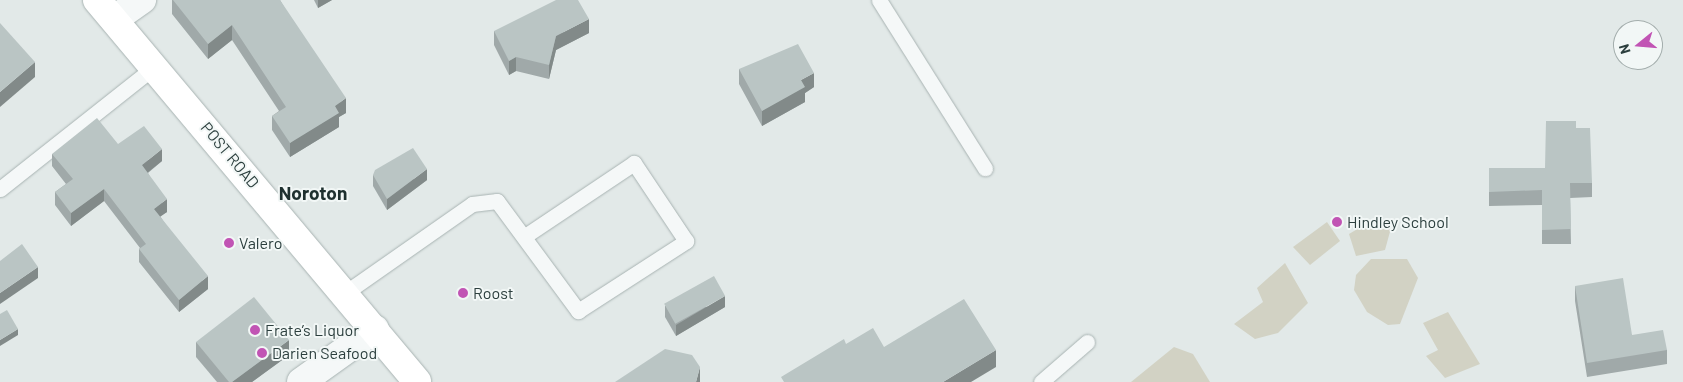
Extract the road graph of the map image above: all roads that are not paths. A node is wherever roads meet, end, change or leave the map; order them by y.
1 (142, 0) edge
2 (879, 0) edge
3 (107, 9) edge
4 (156, 66) junction
5 (985, 168) dead end
6 (0, 189) edge
7 (525, 236) junction
8 (345, 293) junction
9 (375, 329) junction
10 (1087, 342) dead end
11 (301, 382) edge
12 (418, 382) edge
13 (1042, 382) edge

1 - 3 street
2 - 5 lane
3 - 4 main road, POST ROAD
4 - 6 lane
4 - 8 main road, POST ROAD
7 - 7 lane
7 - 8 lane
8 - 9 main road, POST ROAD
9 - 11 street
9 - 12 main road, POST ROAD
10 - 13 lane

